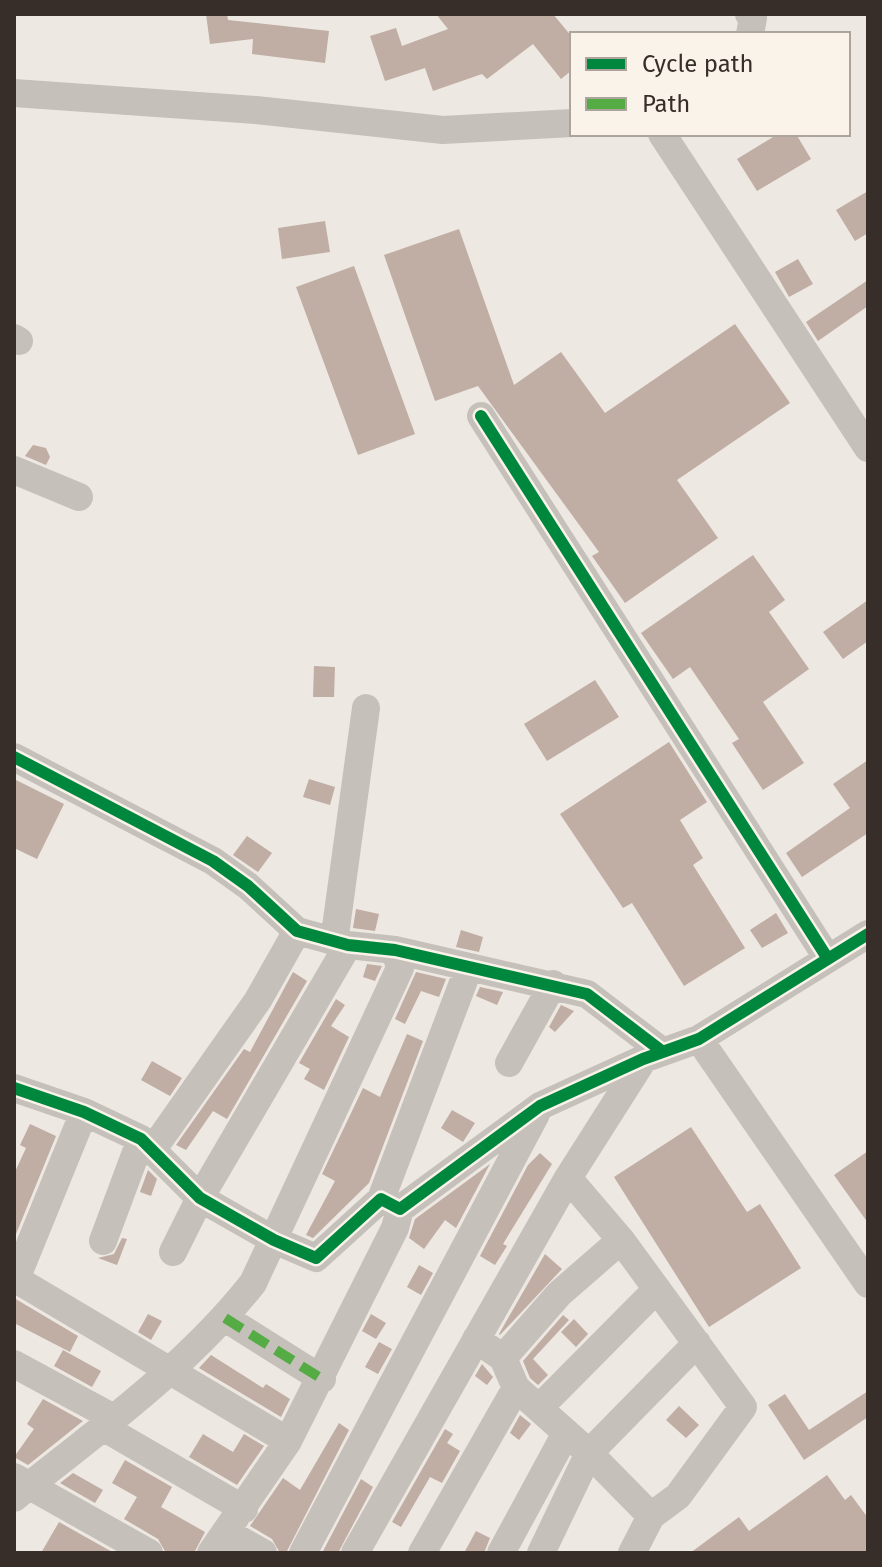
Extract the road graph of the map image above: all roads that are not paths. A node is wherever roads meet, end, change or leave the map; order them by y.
1 (14, 93) edge
2 (570, 123) edge
3 (663, 136) edge
4 (481, 416) dead end
5 (868, 448) edge
6 (14, 470) edge
7 (79, 497) dead end
8 (366, 708) dead end
9 (14, 757) edge
10 (297, 931) junction
11 (868, 934) edge
12 (341, 944) junction
13 (395, 950) junction
14 (828, 959) junction
15 (469, 967) junction
16 (553, 984) junction
17 (699, 1039) junction
18 (653, 1056) junction
19 (509, 1063) dead end
20 (15, 1092) edge
21 (540, 1106) junction
22 (84, 1112) junction
23 (146, 1146) junction
24 (568, 1178) junction
25 (200, 1198) junction
26 (390, 1204) junction
27 (274, 1240) junction
28 (621, 1240) junction
29 (103, 1241) dead end
30 (173, 1252) dead end
31 (15, 1278) edge
32 (868, 1284) edge
33 (657, 1289) junction
34 (225, 1318) junction
35 (476, 1339) junction
36 (697, 1343) junction
37 (503, 1358) junction
38 (14, 1364) edge
39 (169, 1370) junction
40 (322, 1379) junction
41 (516, 1388) junction
42 (539, 1408) junction
43 (107, 1422) junction
44 (566, 1433) junction
45 (288, 1441) junction
46 (589, 1453) junction
47 (19, 1487) edge
48 (244, 1509) junction
49 (651, 1516) junction
50 (218, 1542) edge
51 (149, 1553) edge
52 (263, 1553) edge
53 (303, 1553) edge
54 (355, 1553) edge
55 (422, 1553) edge
56 (501, 1553) edge
57 (541, 1553) edge
58 (632, 1553) edge

1 - 2 street
3 - 5 street
4 - 14 street
6 - 7 street
8 - 12 street
9 - 10 street
10 - 12 street
10 - 23 street
11 - 14 street
12 - 13 street
12 - 25 street
13 - 15 street
13 - 27 street
14 - 17 street
15 - 16 street
15 - 26 street
16 - 18 street
16 - 19 street
17 - 18 street
17 - 32 street
18 - 21 street
18 - 24 street
20 - 22 street
21 - 26 street
21 - 53 street
22 - 23 street
22 - 31 street
23 - 25 street
23 - 29 street
24 - 28 street
24 - 35 street
25 - 27 street
25 - 30 street
26 - 27 street
26 - 40 street
27 - 34 street
28 - 33 street
28 - 37 street
31 - 39 street
33 - 36 street
33 - 42 street
34 - 39 street
34 - 40 street
35 - 37 street
35 - 54 street
36 - 46 street
36 - 49 street
37 - 41 street
38 - 43 street
39 - 43 street
39 - 45 street
40 - 45 street
41 - 42 street
41 - 55 street
42 - 44 street
43 - 47 street
43 - 48 street
44 - 46 street
44 - 56 street
45 - 48 street
46 - 49 street
46 - 57 street
47 - 51 street
48 - 50 street
49 - 58 street
50 - 52 street

